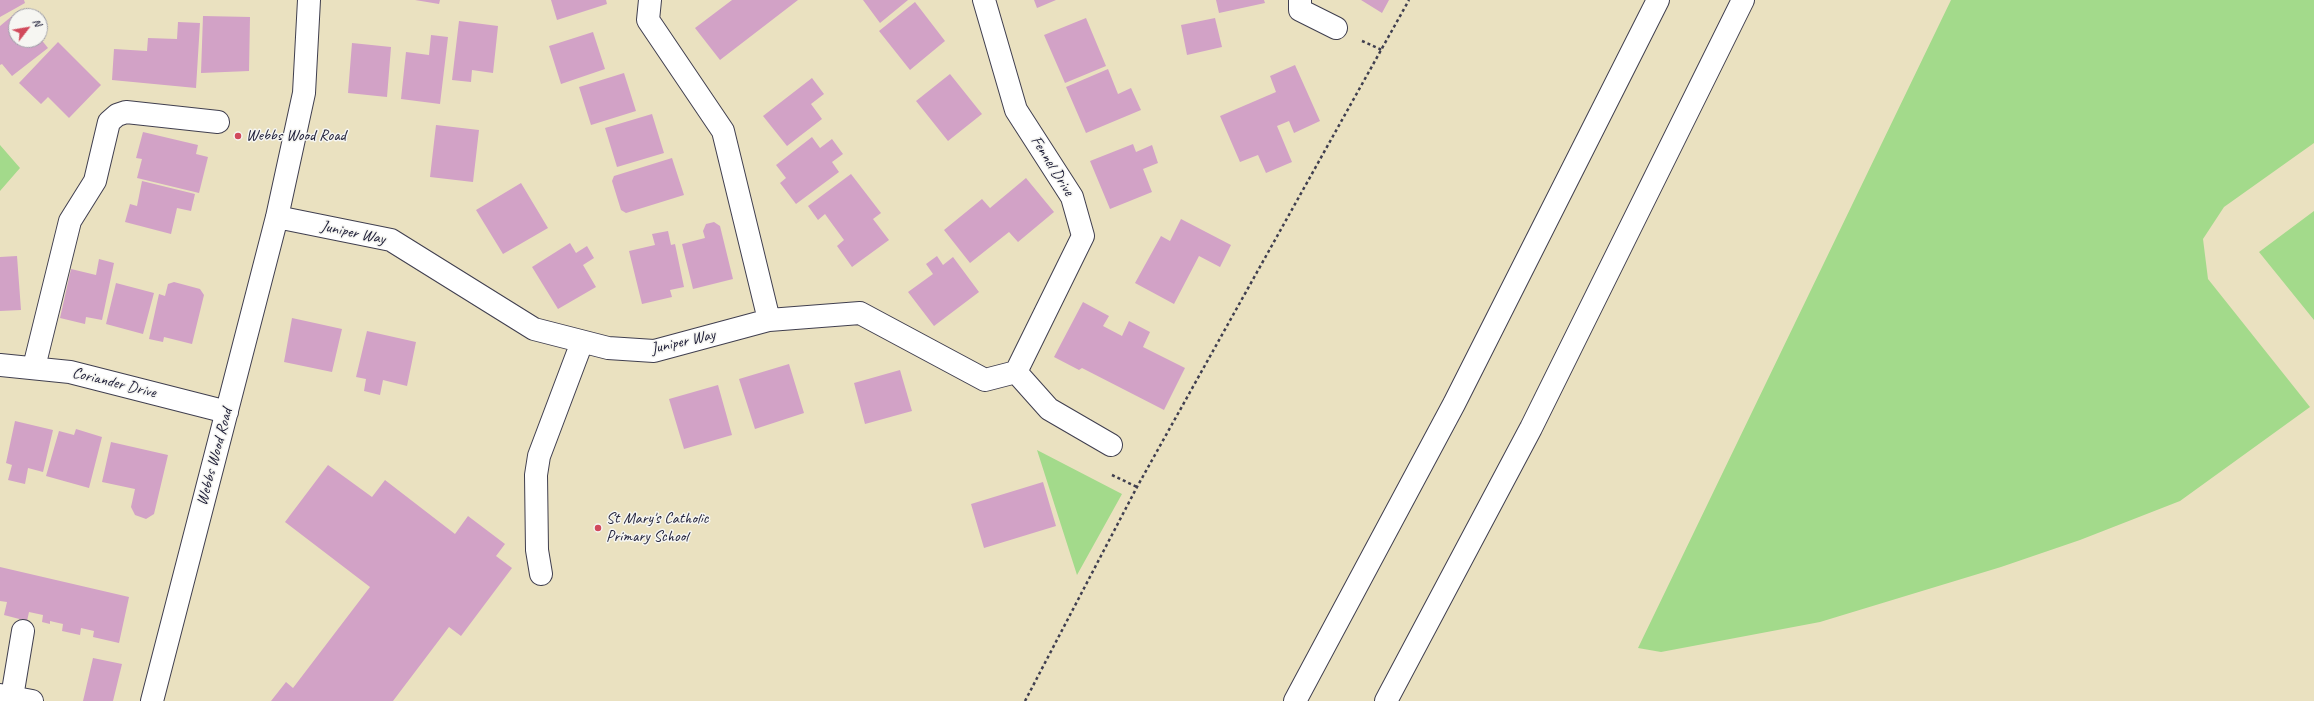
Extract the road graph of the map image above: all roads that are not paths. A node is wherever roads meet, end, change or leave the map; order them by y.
1 (309, 0) edge
2 (650, 0) edge
3 (984, 0) edge
4 (1300, 0) edge
5 (1658, 0) edge
6 (1743, 0) edge
7 (1336, 28) dead end
8 (218, 122) dead end
9 (277, 217) junction
10 (769, 320) junction
11 (582, 342) junction
12 (0, 365) edge
13 (34, 367) junction
14 (1016, 372) junction
15 (227, 412) junction
16 (1111, 445) dead end
17 (541, 574) dead end
18 (23, 631) dead end
19 (21, 699) edge
20 (152, 701) edge
21 (1295, 701) edge
22 (1386, 701) edge

1 - 9 main road, Webbs Wood Road
2 - 10 main road
3 - 14 main road, Fennel Drive
4 - 7 main road
5 - 21 main road
6 - 22 main road
8 - 13 main road
9 - 11 main road, Juniper Way
9 - 15 main road, Webbs Wood Road
10 - 11 main road, Juniper Way
10 - 14 main road
11 - 17 main road
12 - 13 main road, Coriander Drive
13 - 15 main road, Coriander Drive
14 - 16 main road
15 - 20 main road, Webbs Wood Road
18 - 19 main road

